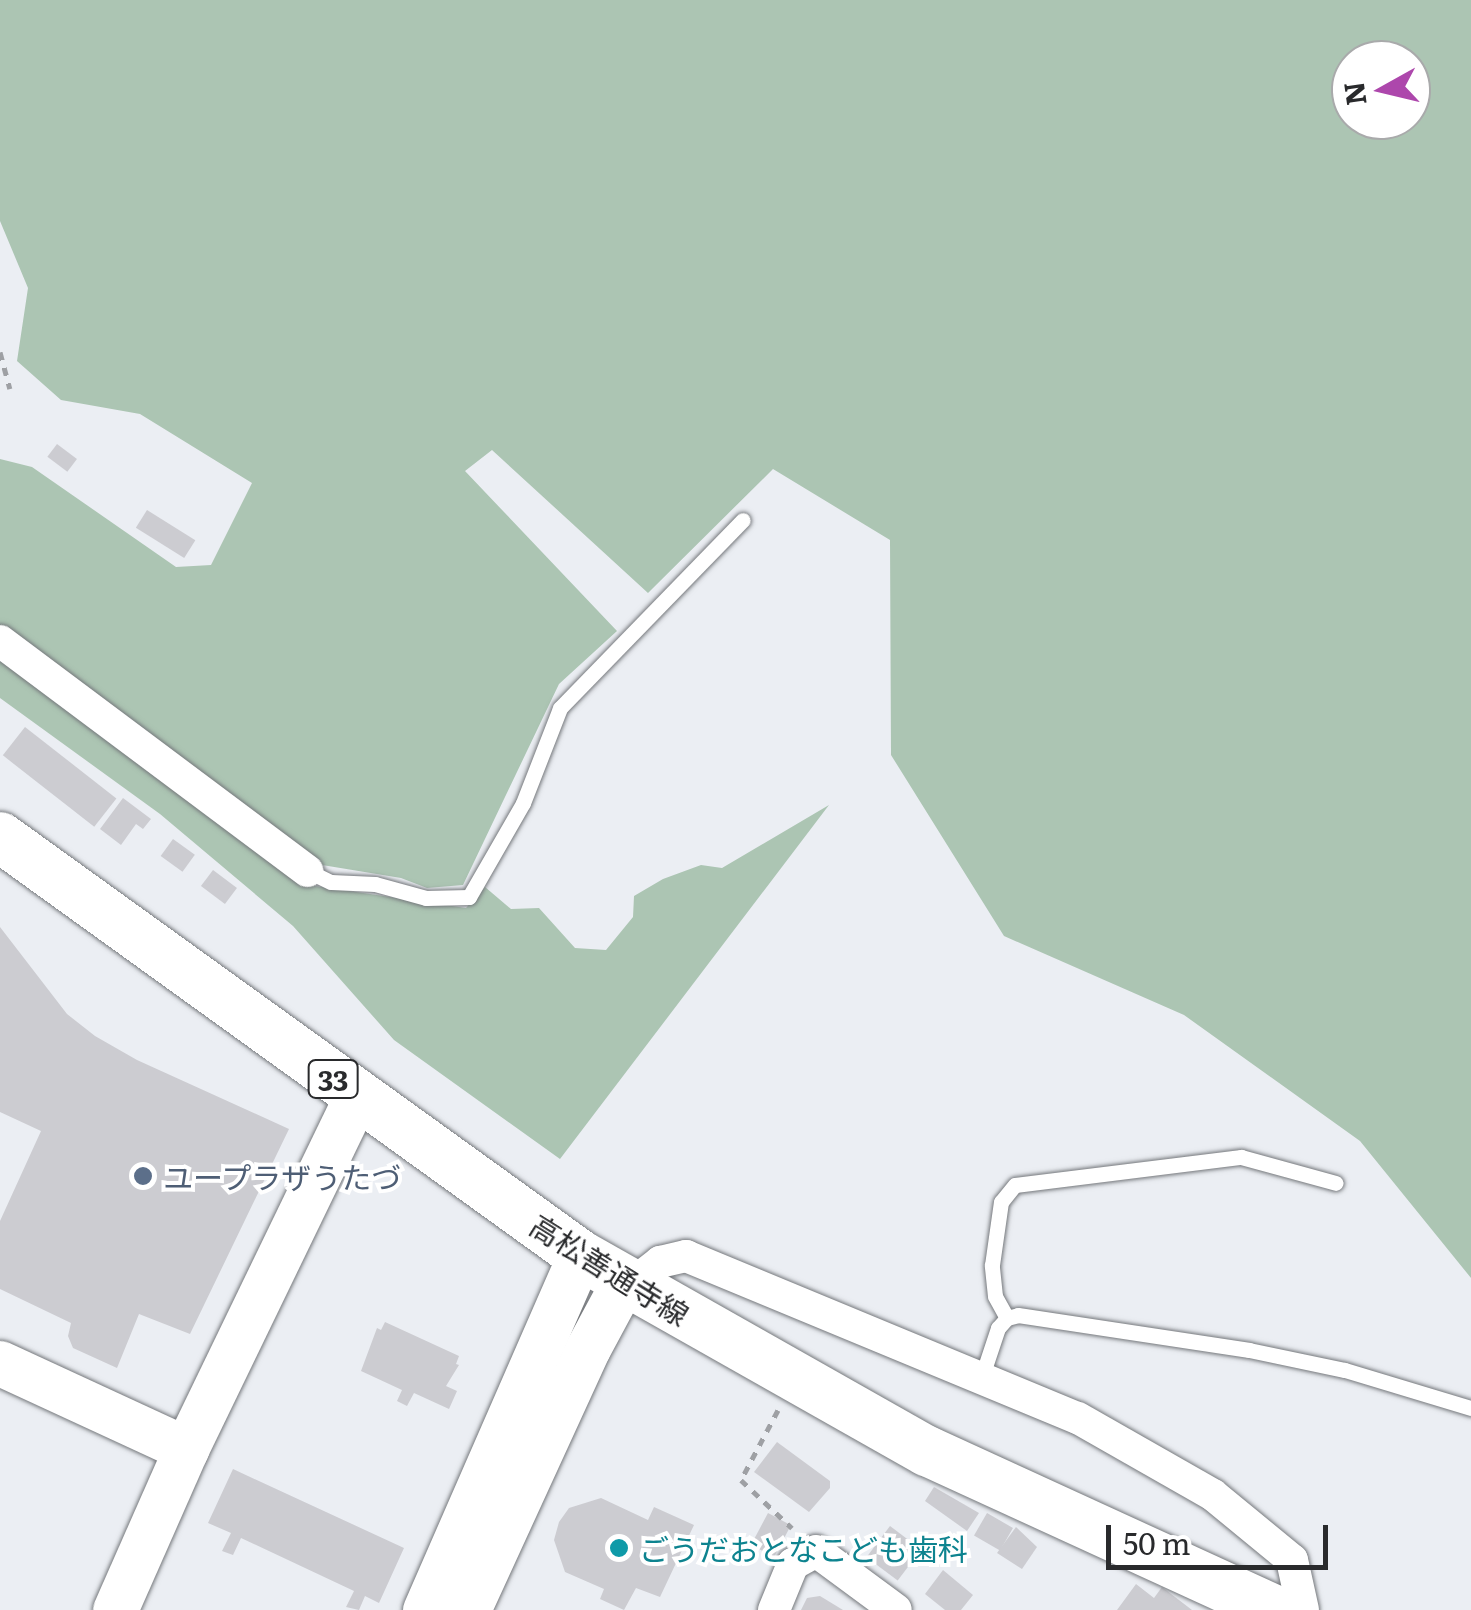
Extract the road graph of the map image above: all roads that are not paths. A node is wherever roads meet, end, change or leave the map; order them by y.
1 (743, 520) dead end
2 (0, 641) edge
3 (0, 838) edge
4 (308, 871) joint
5 (356, 1096) junction
6 (1336, 1183) dead end
7 (580, 1256) junction
8 (628, 1282) junction
9 (1007, 1318) junction
10 (0, 1363) edge
11 (982, 1376) junction
12 (1471, 1408) edge
13 (186, 1448) junction
14 (115, 1610) edge
15 (425, 1610) edge
16 (468, 1610) edge
17 (774, 1610) edge
18 (896, 1610) edge
19 (1274, 1610) edge
20 (1303, 1610) edge

1 - 4 lane
2 - 4 street
3 - 5 main road, 高松善通寺線 / 33
5 - 7 main road, 高松善通寺線 / 33
5 - 13 street
6 - 9 lane
7 - 8 main road, 高松善通寺線 / 33
7 - 15 street
8 - 11 street
8 - 16 street
8 - 19 main road, 高松善通寺線 / 33
9 - 11 lane
9 - 12 lane
10 - 13 street
11 - 20 street
13 - 14 street
17 - 18 street

